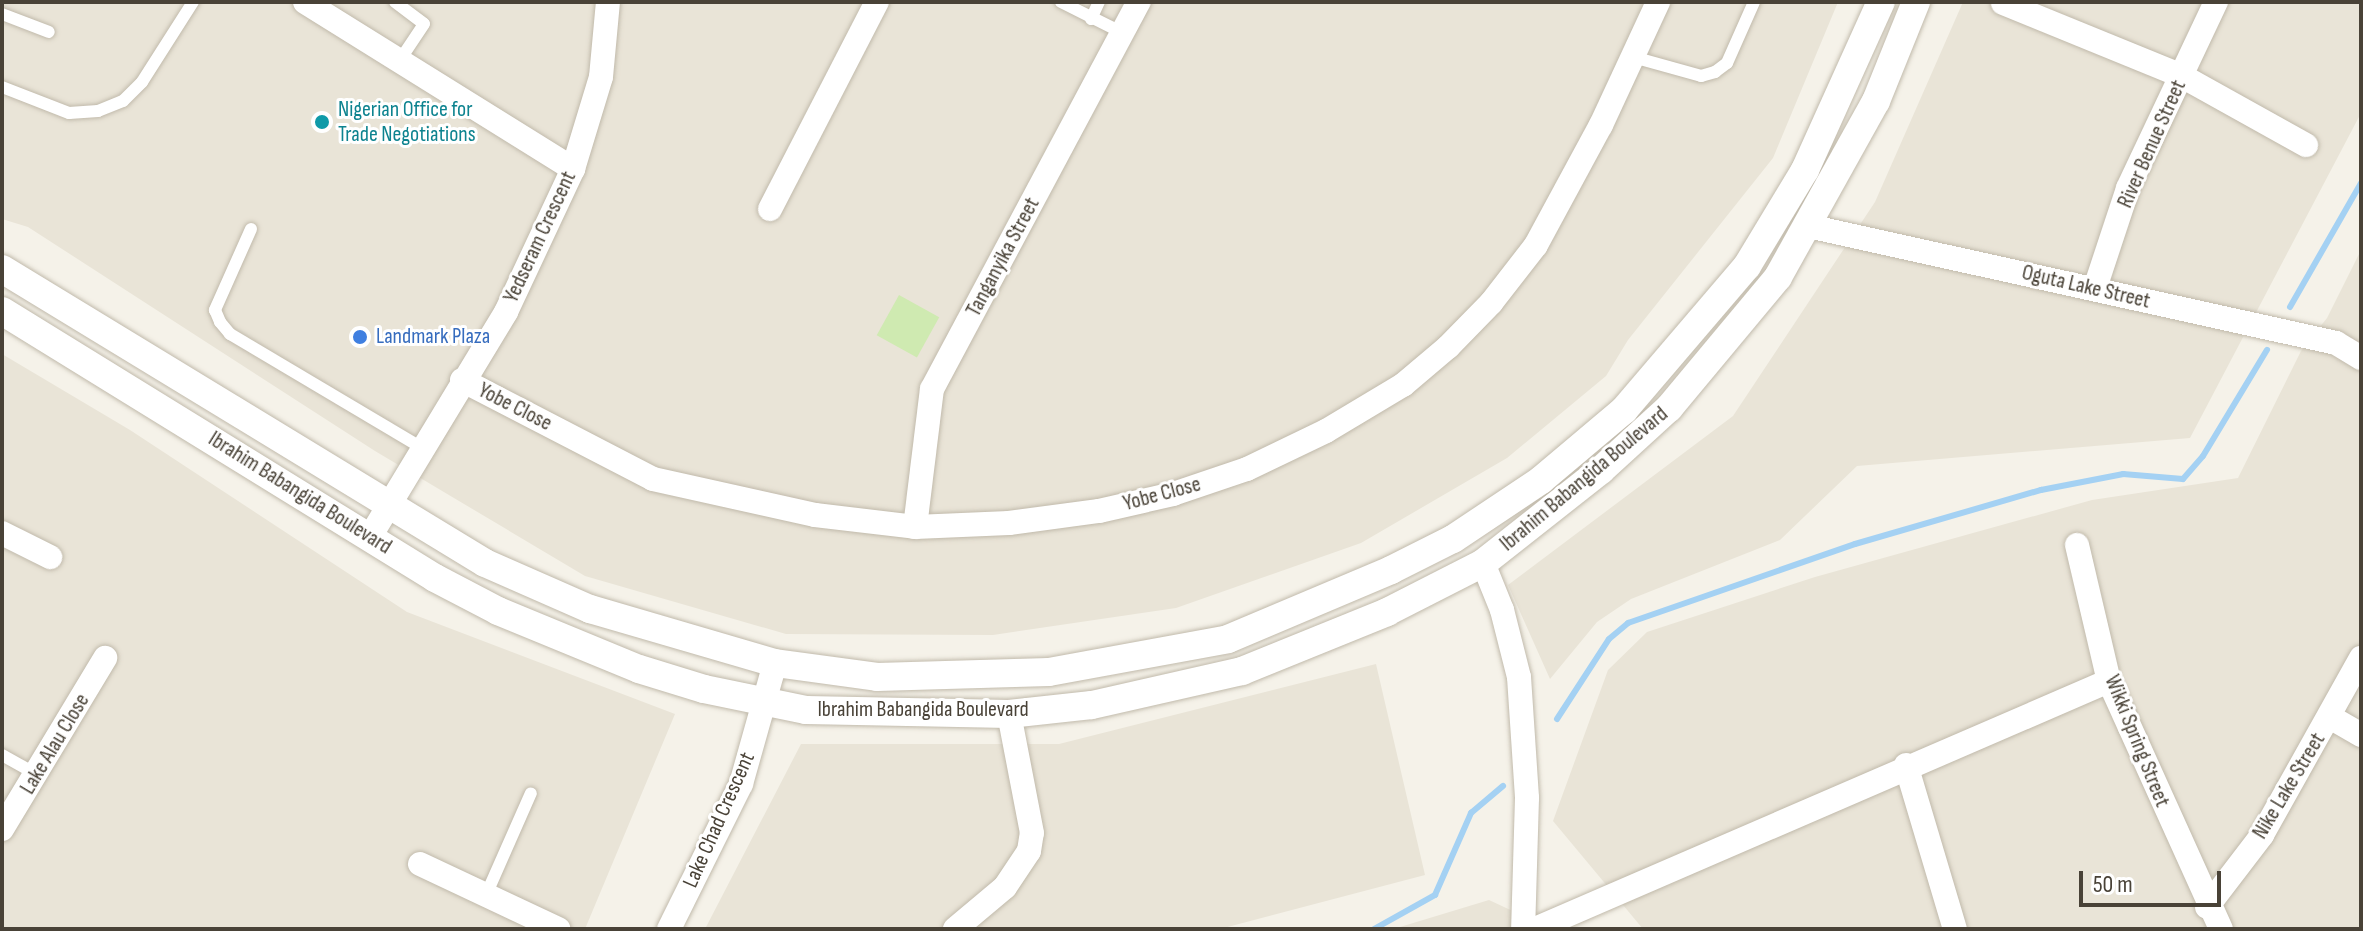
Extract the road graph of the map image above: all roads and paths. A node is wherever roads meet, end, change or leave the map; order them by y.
1 (14, 2) edge
2 (193, 2) edge
3 (305, 2) edge
4 (395, 2) edge
5 (608, 2) edge
6 (877, 2) edge
7 (1061, 2) edge
8 (1099, 2) edge
9 (1139, 2) edge
10 (1658, 2) edge
11 (1754, 2) edge
12 (1881, 2) edge
13 (1916, 2) edge
14 (2216, 2) edge
15 (2003, 3) edge
16 (331, 8) edge
17 (5, 15) edge
18 (1091, 19) junction
19 (49, 32) dead end
20 (1123, 33) junction
21 (1633, 57) junction
22 (400, 60) junction
23 (2182, 76) junction
24 (2, 87) edge
25 (2306, 145) dead end
26 (573, 169) junction
27 (770, 209) dead end
28 (1808, 226) junction
29 (251, 229) dead end
30 (2, 269) edge
31 (2095, 288) junction
32 (2, 311) edge
33 (2361, 358) edge
34 (462, 380) junction
35 (422, 448) junction
36 (389, 506) junction
37 (915, 527) junction
38 (2, 533) edge
39 (371, 535) junction
40 (2077, 545) dead end
41 (50, 557) dead end
42 (1483, 563) junction
43 (105, 658) dead end
44 (2361, 658) edge
45 (775, 663) junction
46 (2109, 681) junction
47 (765, 704) junction
48 (1009, 714) junction
49 (2330, 717) junction
50 (2361, 735) edge
51 (2, 755) edge
52 (1906, 765) junction
53 (38, 775) junction
54 (531, 793) dead end
55 (2, 829) edge
56 (420, 864) dead end
57 (486, 895) junction
58 (2207, 907) junction
59 (558, 929) edge
60 (669, 929) edge
61 (955, 929) edge
62 (1523, 929) edge
63 (1535, 929) edge
64 (1955, 929) edge
65 (2221, 929) edge

1 - 17 lane
2 - 24 lane
3 - 16 street
4 - 22 lane
5 - 26 street, Yedseram Crescent
6 - 27 street
7 - 18 lane
8 - 18 lane
9 - 20 street, Tanganyika Street
10 - 21 street, Yobe Close
11 - 21 lane
12 - 45 street, Ibrahim Babangida Boulevard
13 - 28 street, Ibrahim Babangida Boulevard
14 - 23 street, River Benue Street
15 - 23 street
16 - 22 street
17 - 19 lane
18 - 20 lane
20 - 37 street, Tanganyika Street
21 - 37 street, Yobe Close
22 - 26 street
23 - 25 street
23 - 31 street, River Benue Street
26 - 34 street, Yedseram Crescent
28 - 31 street, Oguta Lake Street
28 - 42 street, Ibrahim Babangida Boulevard
29 - 35 lane
30 - 36 street, Ibrahim Babangida Boulevard
31 - 33 street, Oguta Lake Street
32 - 39 street, Ibrahim Babangida Boulevard
34 - 35 street, Yedseram Crescent
34 - 37 street, Yobe Close
35 - 36 street, Yedseram Crescent
36 - 39 street, Yedseram Crescent
36 - 45 street, Ibrahim Babangida Boulevard
38 - 41 street
39 - 47 street, Ibrahim Babangida Boulevard
40 - 46 street, Wikki Spring Street
42 - 48 street, Ibrahim Babangida Boulevard
42 - 62 street
43 - 53 street, Lake Alau Close
44 - 49 street, Nike Lake Street
45 - 47 street, Lake Chad Crescent
46 - 52 street
46 - 58 street, Wikki Spring Street
47 - 48 street, Ibrahim Babangida Boulevard
47 - 60 street, Lake Chad Crescent
48 - 61 street
49 - 50 street
49 - 58 street, Nike Lake Street
51 - 53 lane
52 - 63 street
52 - 64 street
53 - 55 street, Lake Alau Close
54 - 57 lane
56 - 57 street
57 - 59 street
58 - 65 street, Wikki Spring Street

